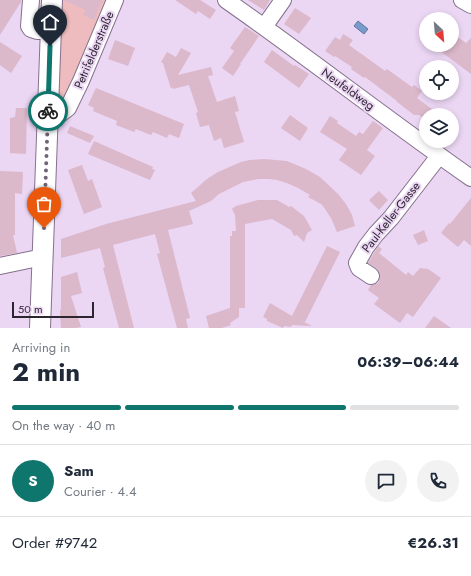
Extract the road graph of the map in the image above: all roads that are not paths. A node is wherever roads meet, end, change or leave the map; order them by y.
1 (30, 0) edge
2 (52, 0) edge
3 (115, 0) edge
4 (226, 0) edge
5 (283, 0) edge
6 (462, 0) edge
7 (471, 5) edge
8 (264, 27) junction
9 (50, 31) junction
10 (48, 123) junction
11 (439, 156) junction
12 (471, 178) edge
13 (43, 258) junction
14 (0, 266) edge
15 (371, 276) dead end
16 (40, 328) edge

1 - 9 street
2 - 9 main road
3 - 10 street, Petrifelderstraße
4 - 8 street, Neufeldweg
5 - 8 street
6 - 7 street
8 - 11 street, Neufeldweg
9 - 10 main road
10 - 13 main road
11 - 12 street, Neufeldweg
11 - 15 street, Paul-Keller-Gasse
13 - 14 street
13 - 16 main road

